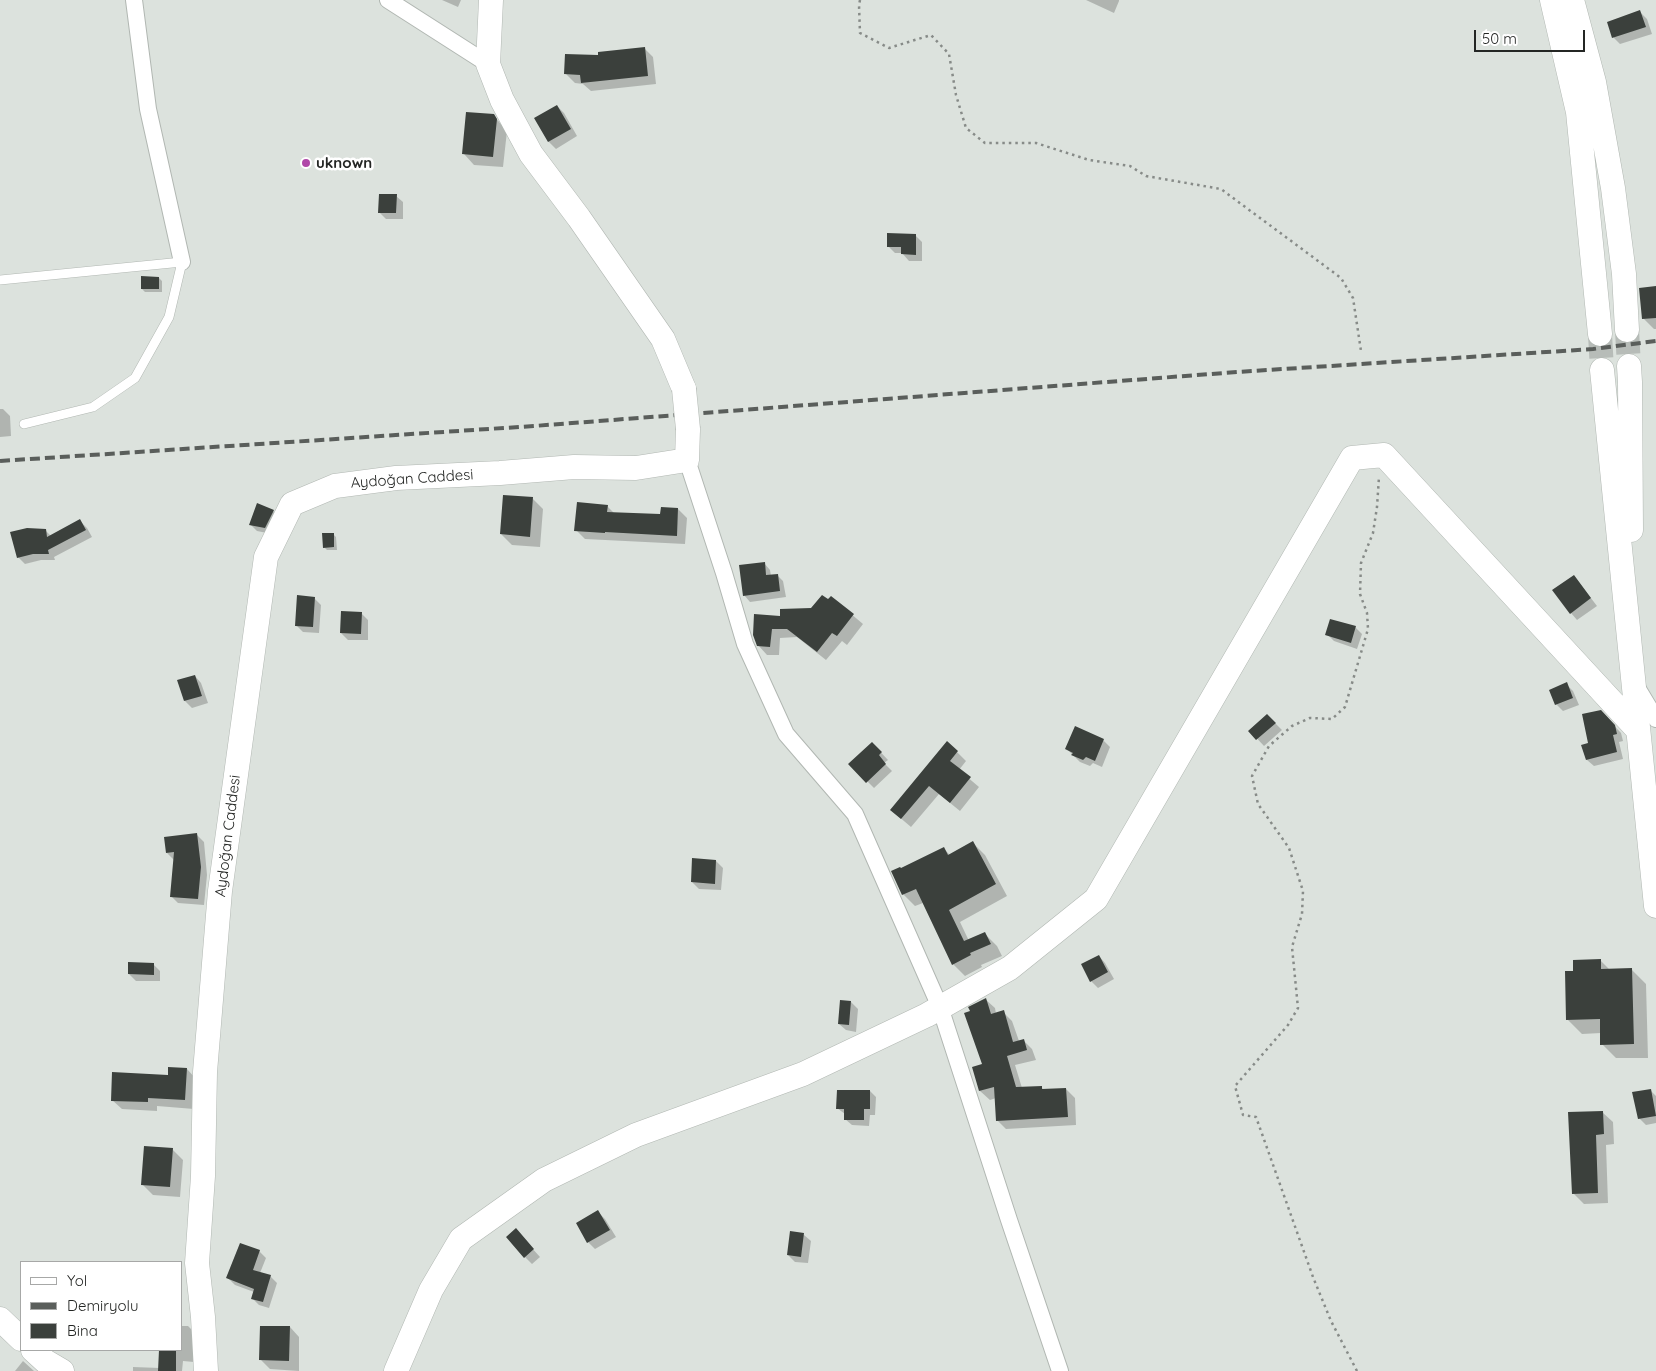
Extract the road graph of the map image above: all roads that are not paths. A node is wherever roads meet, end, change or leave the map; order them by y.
1 (134, 0) edge
2 (388, 0) edge
3 (491, 0) edge
4 (1552, 0) edge
5 (1572, 0) edge
6 (488, 64) junction
7 (182, 262) junction
8 (0, 280) edge
9 (1627, 330) tunnel mouth
10 (1600, 334) tunnel mouth
11 (1628, 366) tunnel mouth
12 (1602, 370) tunnel mouth
13 (24, 424) dead end
14 (687, 460) junction
15 (1633, 679) junction
16 (1647, 724) edge
17 (1656, 906) edge
18 (940, 1007) junction
19 (0, 1319) edge
20 (20, 1338) edge
21 (34, 1351) edge
22 (62, 1371) edge
23 (206, 1371) edge
24 (396, 1371) edge
25 (1060, 1371) edge

1 - 7 street
2 - 6 street
3 - 6 street
4 - 10 street
5 - 9 street
6 - 14 street, bridge
7 - 8 lane
7 - 13 lane
11 - 15 street
12 - 15 street
14 - 18 street
14 - 23 street, Aydoğan Caddesi
15 - 16 street
16 - 17 street
16 - 18 street
18 - 24 street
18 - 25 street
19 - 20 street
21 - 22 street

